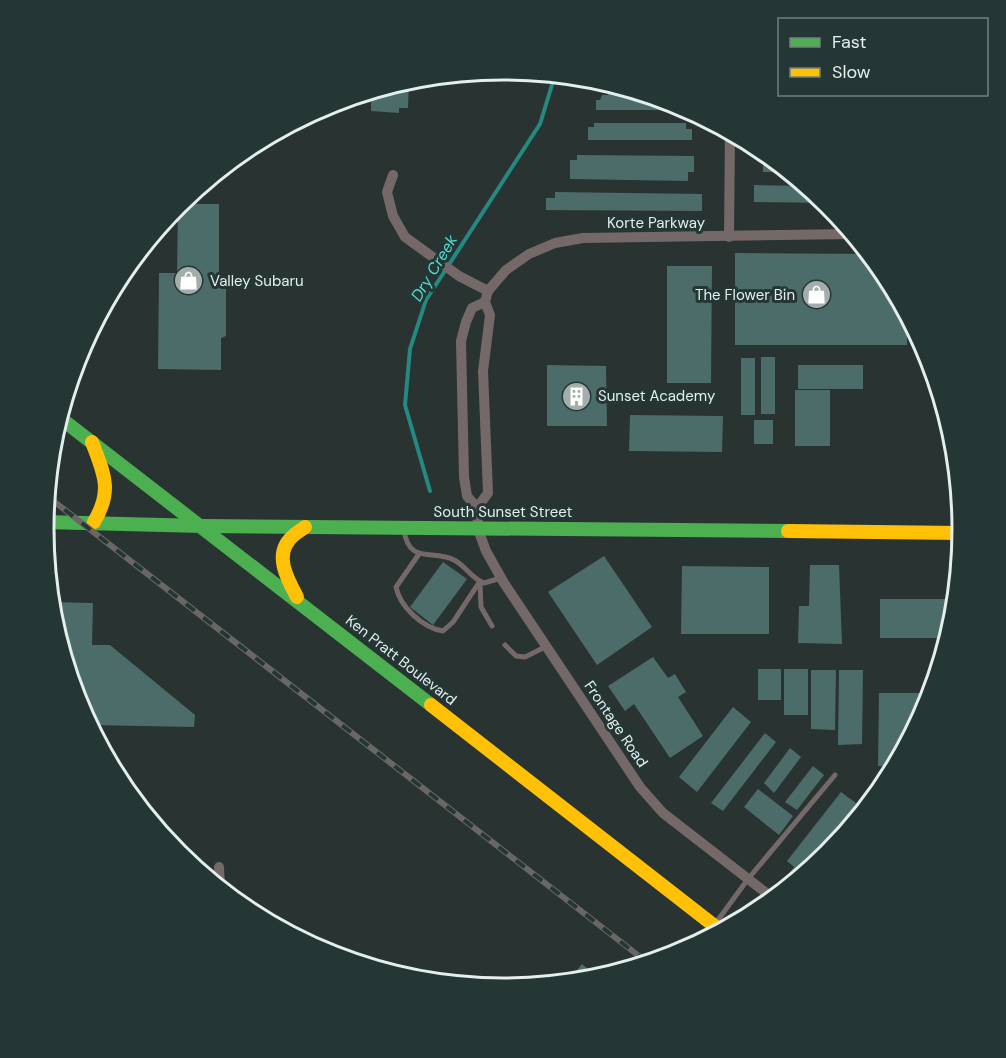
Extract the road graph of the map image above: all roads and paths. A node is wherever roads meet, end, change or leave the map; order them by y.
1 (730, 141) edge
2 (393, 175) dead end
3 (842, 234) edge
4 (729, 237) junction
5 (487, 296) junction
6 (67, 423) edge
7 (92, 442) junction
8 (477, 507) junction
9 (54, 522) edge
10 (94, 522) junction
11 (54, 523) edge
12 (62, 523) dead end
13 (202, 526) junction
14 (306, 527) junction
15 (404, 528) junction
16 (478, 529) junction
17 (952, 533) edge
18 (418, 554) junction
19 (501, 578) junction
20 (480, 581) junction
21 (300, 604) junction
22 (492, 626) dead end
23 (506, 645) dead end
24 (547, 646) junction
25 (835, 775) dead end
26 (219, 867) dead end
27 (219, 877) edge
28 (748, 879) junction
29 (766, 892) edge
30 (721, 921) edge
31 (714, 925) edge

1 - 4 street
2 - 5 street
3 - 4 street, Korte Parkway
4 - 5 street, Korte Parkway
5 - 8 street, Korte Parkway
5 - 8 street, Korte Parkway
6 - 7 main road, Ken Pratt Boulevard
7 - 10 main road
7 - 13 main road, Ken Pratt Boulevard
8 - 16 street, Korte Parkway
9 - 10 main road, South Sunset Street
10 - 13 main road, South Sunset Street
11 - 12 main road, South Sunset Street
13 - 14 main road, South Sunset Street
13 - 21 main road, Ken Pratt Boulevard
14 - 15 main road, South Sunset Street
14 - 21 main road
15 - 16 main road, South Sunset Street
15 - 18 lane
16 - 17 main road, South Sunset Street
16 - 19 street, Frontage Road
18 - 20 lane
18 - 20 lane
19 - 20 lane
19 - 24 street, Frontage Road
20 - 22 lane
21 - 31 main road, Ken Pratt Boulevard
23 - 24 lane
24 - 28 street, Frontage Road
25 - 28 lane
26 - 27 street
28 - 29 street, Frontage Road
28 - 30 lane

